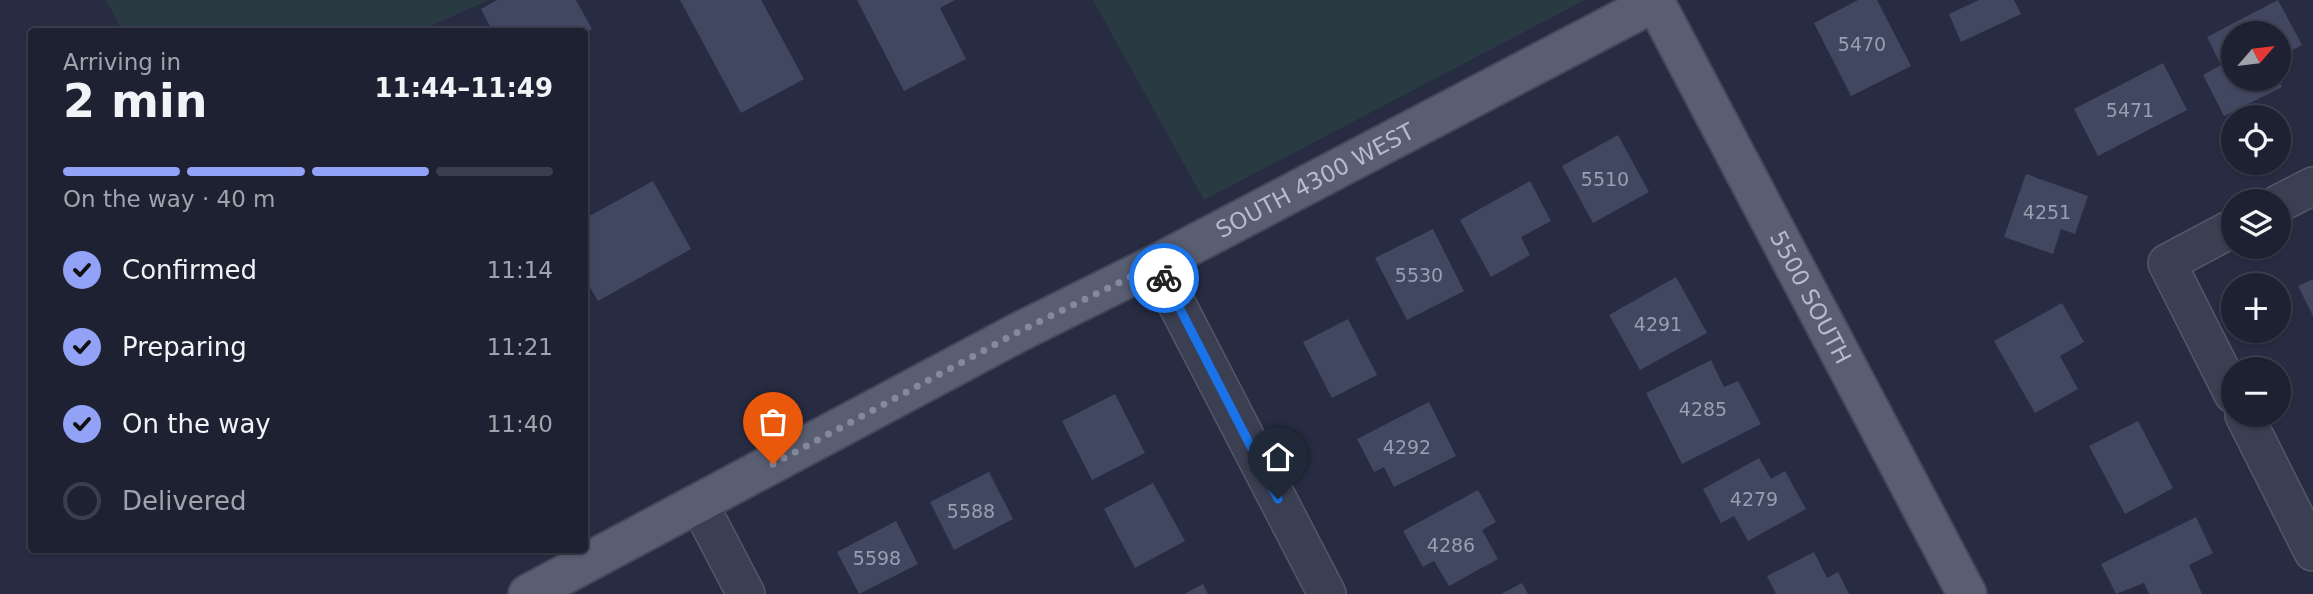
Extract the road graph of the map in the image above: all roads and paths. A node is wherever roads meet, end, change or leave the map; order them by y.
1 (1656, 1) edge
2 (2313, 186) edge
3 (2291, 197) edge
4 (2221, 234) edge
5 (1157, 264) junction
6 (2221, 370) edge
7 (2250, 427) edge
8 (699, 504) junction
9 (2313, 552) edge
10 (528, 594) edge
11 (746, 594) edge
12 (1327, 594) edge
13 (1968, 594) edge

1 - 5 main road, SOUTH 4300 WEST
1 - 13 main road, 5500 SOUTH
2 - 3 street
4 - 6 street
5 - 8 main road, SOUTH 4300 WEST
5 - 12 street
7 - 9 street
8 - 10 main road, SOUTH 4300 WEST
8 - 11 street

